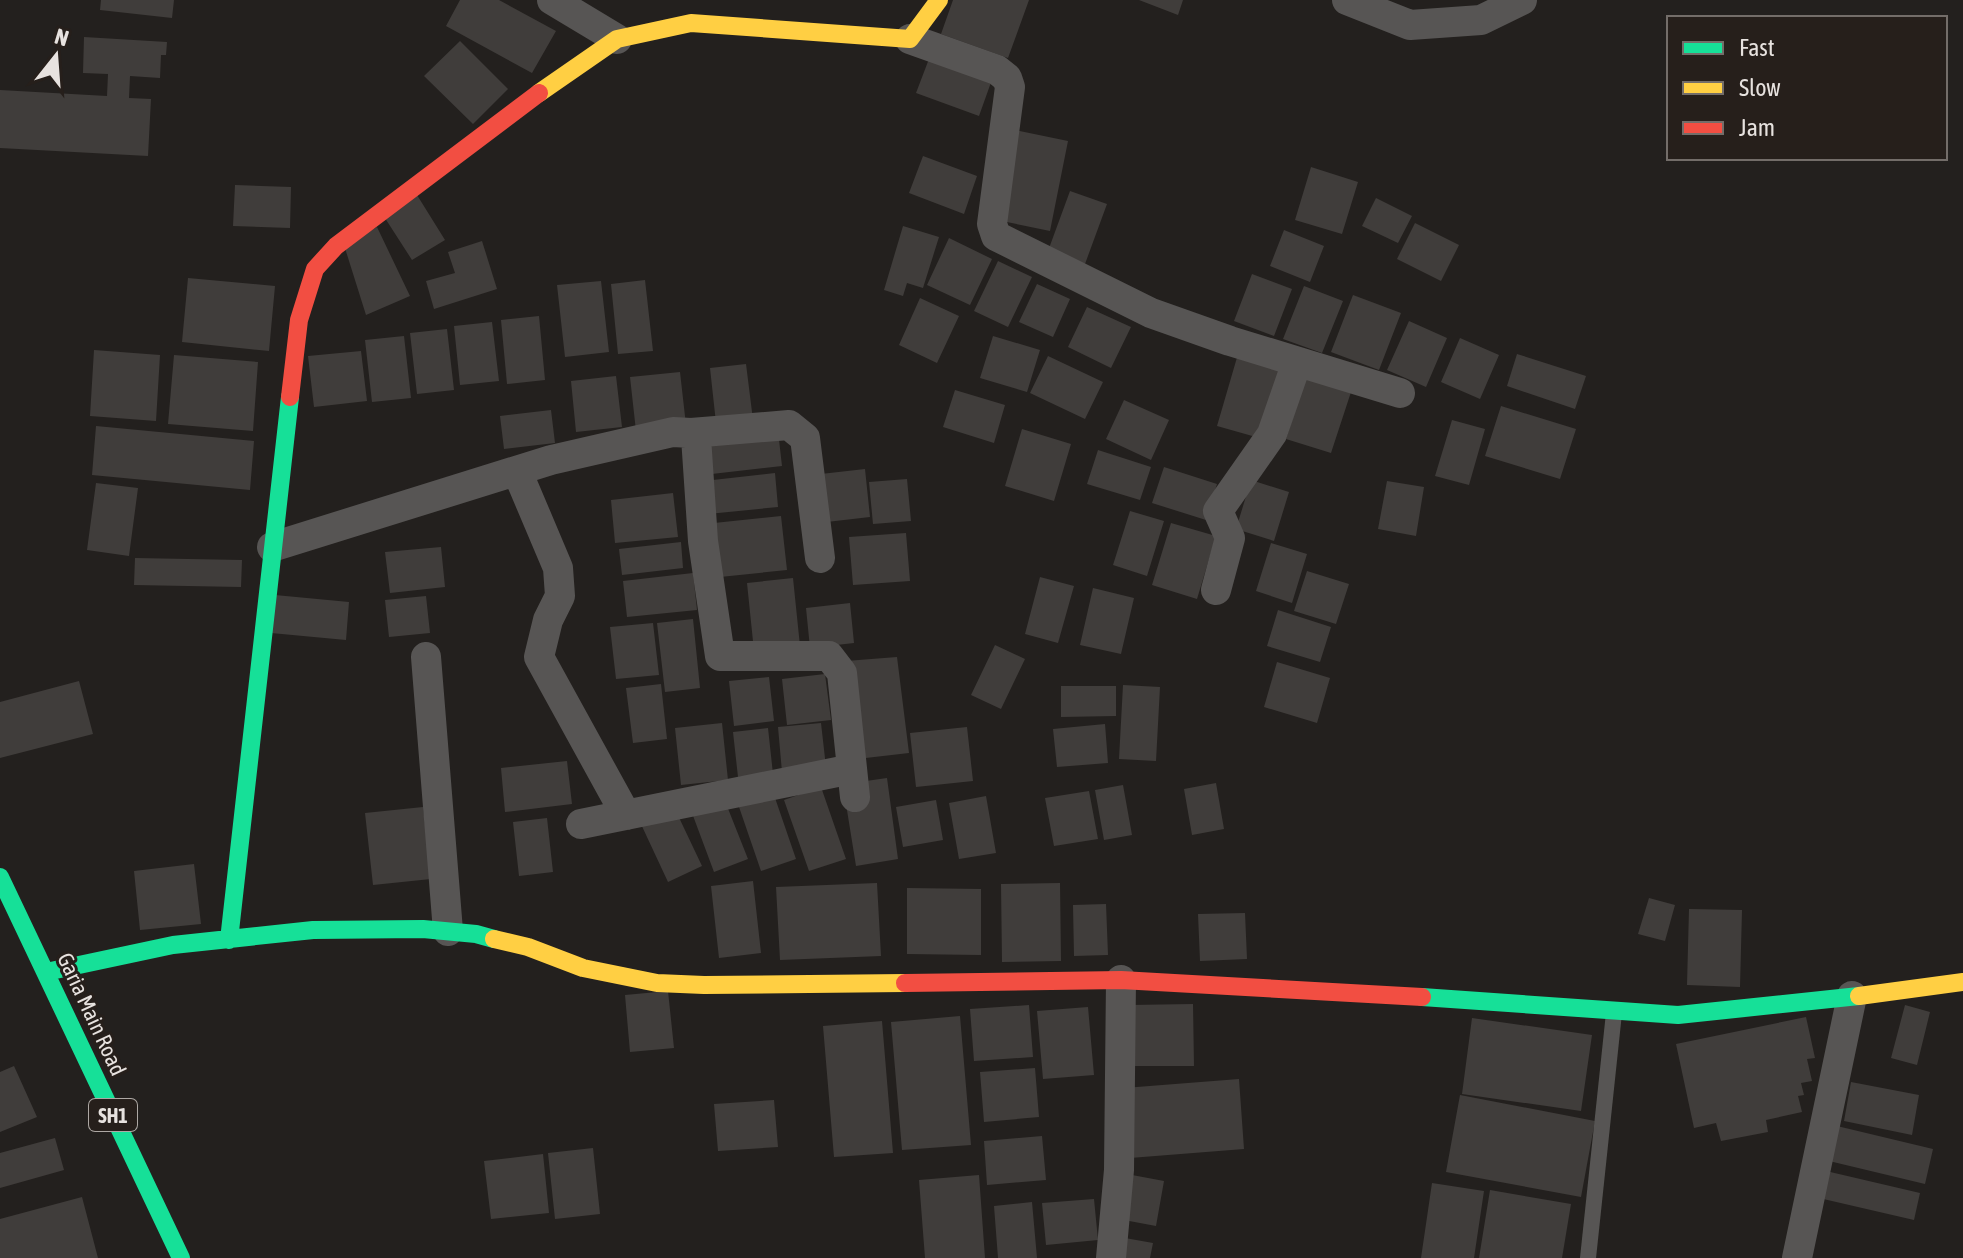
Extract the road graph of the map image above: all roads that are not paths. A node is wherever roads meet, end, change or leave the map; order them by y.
1 (552, 0) edge
2 (939, 0) edge
3 (1347, 0) edge
4 (1522, 0) edge
5 (617, 39) junction
6 (910, 39) junction
7 (1297, 362) junction
8 (1400, 393) dead end
9 (691, 433) junction
10 (517, 471) junction
11 (272, 547) junction
12 (820, 558) dead end
13 (1216, 590) dead end
14 (426, 657) dead end
15 (626, 815) junction
16 (581, 824) dead end
17 (0, 877) edge
18 (448, 931) junction
19 (229, 940) junction
20 (46, 972) junction
21 (1121, 980) junction
22 (1963, 982) edge
23 (1852, 996) junction
24 (1614, 1013) junction
25 (181, 1258) edge
26 (1111, 1258) edge
27 (1588, 1258) edge
28 (1797, 1258) edge

1 - 5 street
2 - 6 street
3 - 4 street
5 - 6 street
5 - 11 street
6 - 7 street
7 - 8 street
7 - 13 street
9 - 10 street
9 - 12 street
9 - 15 street
10 - 11 street
10 - 15 street
11 - 19 street
14 - 18 street
15 - 16 street
17 - 20 street, Garia Main Road / SH1
18 - 19 street
18 - 21 street
19 - 20 street
20 - 25 street, Garia Main Road / SH1
21 - 24 street
21 - 26 street
22 - 23 street
23 - 24 street
23 - 28 street
24 - 27 lane

